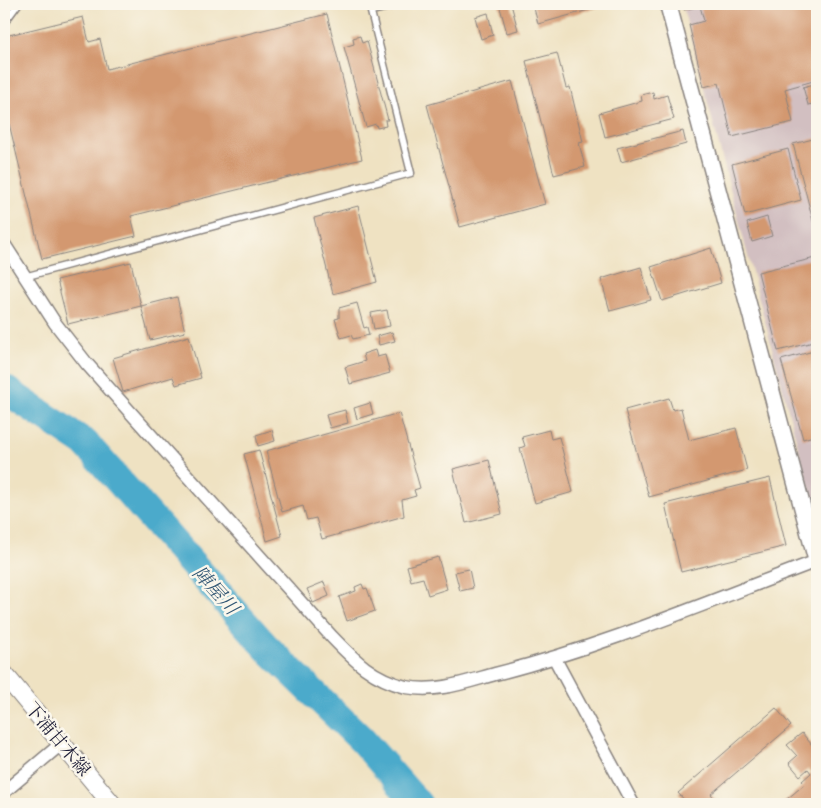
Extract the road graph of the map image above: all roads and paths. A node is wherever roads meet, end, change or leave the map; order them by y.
1 (18, 4) edge
2 (401, 4) edge
3 (668, 4) edge
4 (370, 7) edge
5 (4, 22) edge
6 (4, 244) edge
7 (24, 277) junction
8 (817, 562) edge
9 (554, 659) junction
10 (4, 674) edge
11 (61, 744) junction
12 (4, 792) edge
13 (112, 804) edge
14 (633, 804) edge

1 - 5 lane
2 - 4 lane
3 - 8 street
4 - 7 lane
6 - 7 street
7 - 9 street
8 - 9 street
9 - 14 street
10 - 11 main road, 下浦甘木線
11 - 12 street
11 - 13 main road, 下浦甘木線

